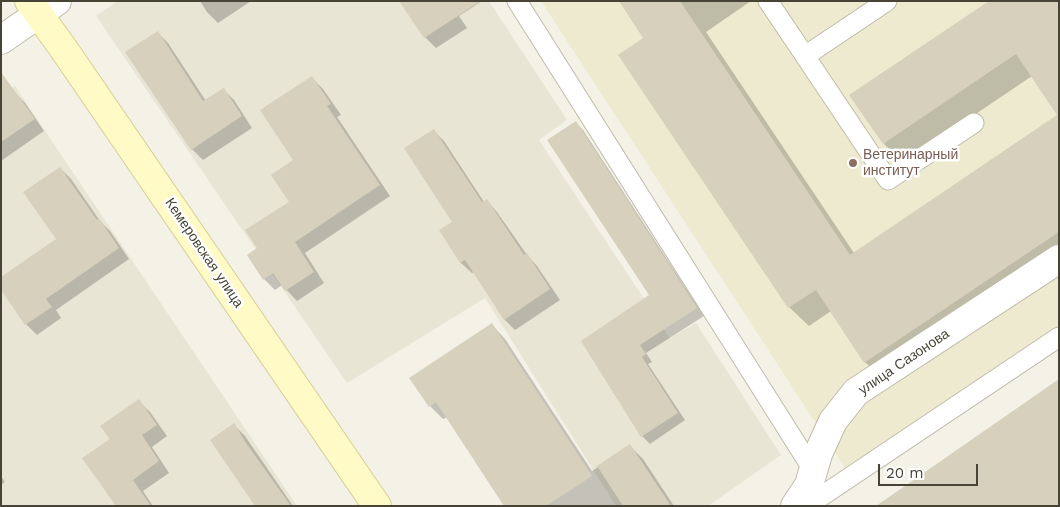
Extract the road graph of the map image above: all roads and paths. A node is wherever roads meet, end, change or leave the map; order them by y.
1 (517, 1) edge
2 (768, 1) edge
3 (887, 1) edge
4 (41, 6) edge
5 (1, 40) edge
6 (805, 56) junction
7 (974, 123) dead end
8 (1059, 260) edge
9 (1059, 337) edge
10 (813, 470) junction
11 (377, 506) edge
12 (795, 506) edge
13 (807, 506) edge

1 - 10 lane
2 - 6 lane
3 - 6 lane
4 - 5 street
4 - 11 main road, Кемеровская улица
6 - 7 lane
8 - 10 street, улица Сазонова
9 - 13 lane
10 - 12 street, улица Сазонова

